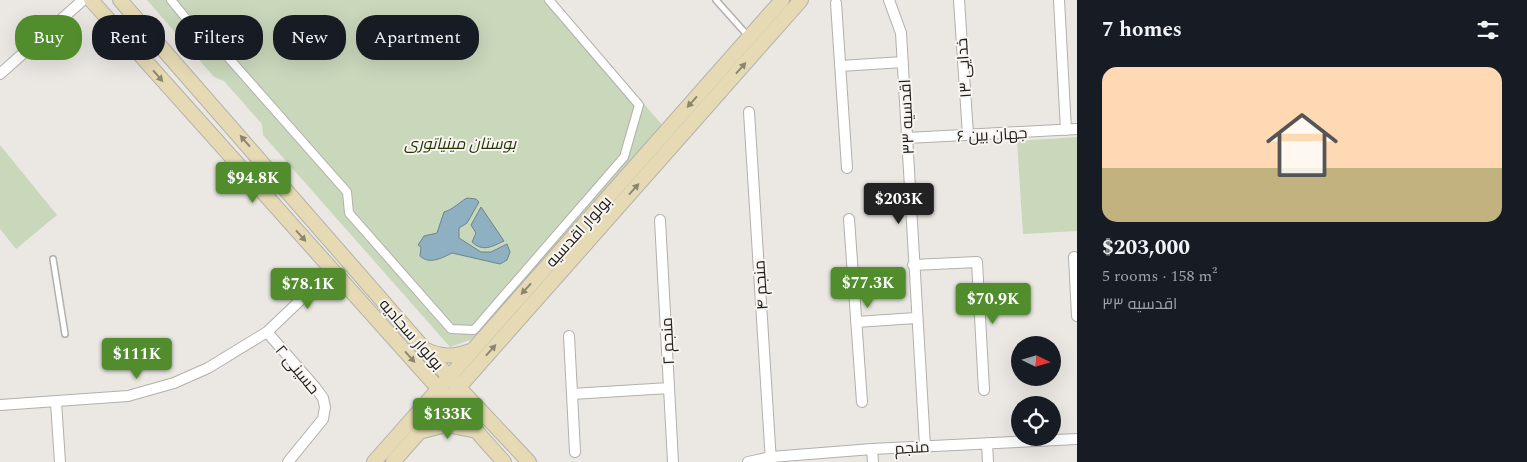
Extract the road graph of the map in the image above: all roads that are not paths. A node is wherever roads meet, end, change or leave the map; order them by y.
1 (83, 0) edge
2 (91, 0) edge
3 (120, 0) edge
4 (171, 0) edge
5 (548, 0) edge
6 (716, 0) edge
7 (782, 0) edge
8 (801, 0) edge
9 (889, 0) edge
10 (958, 0) edge
11 (1058, 0) edge
12 (836, 3) dead end
13 (749, 37) junction
14 (902, 62) junction
15 (840, 66) junction
16 (0, 74) edge
17 (749, 112) dead end
18 (1072, 130) edge
19 (968, 135) junction
20 (907, 138) junction
21 (846, 168) dead end
22 (849, 219) dead end
23 (660, 220) dead end
24 (1074, 257) dead end
25 (53, 259) dead end
26 (913, 265) junction
27 (332, 270) junction
28 (1077, 316) edge
29 (916, 318) junction
30 (856, 322) junction
31 (267, 332) junction
32 (65, 334) dead end
33 (569, 336) dead end
34 (426, 350) junction
35 (471, 350) junction
36 (448, 376) junction
37 (458, 386) junction
38 (438, 388) junction
39 (669, 388) junction
40 (984, 390) dead end
41 (572, 394) junction
42 (448, 398) junction
43 (56, 402) junction
44 (862, 402) dead end
45 (0, 405) edge
46 (477, 431) junction
47 (418, 432) junction
48 (1077, 439) edge
49 (987, 443) junction
50 (925, 446) junction
51 (872, 448) junction
52 (575, 452) dead end
53 (771, 460) edge
54 (60, 462) edge
55 (288, 462) edge
56 (374, 462) edge
57 (393, 462) edge
58 (504, 462) edge
59 (528, 462) edge
60 (673, 462) edge
61 (748, 462) edge
62 (873, 462) edge
63 (988, 462) edge

1 - 16 street
2 -> 27 main road, بولوار سجادیه
34 -> 3 main road, بولوار سجادیه
4 - 5 street
6 - 13 lane
7 - 13 main road, بولوار اقدسیه
37 -> 8 main road, بولوار اقدسیه
9 - 14 street, اقدسیه ۳۳
10 - 19 street, خدایی ۱۳
11 - 18 street
12 - 15 street
13 -> 35 main road, بولوار اقدسیه
14 - 15 street
14 - 20 street, اقدسیه ۳۳
15 - 21 street
17 - 53 street, منجم ۴
18 - 19 street, جهان بین ۶
19 - 20 street, جهان بین ۶
20 - 26 street, اقدسیه ۳۳
22 - 30 street
23 - 39 street, منجم ۲
24 - 28 street
25 - 32 lane
26 - 29 street, اقدسیه ۳۳
26 - 40 street
27 - 31 street
27 -> 38 main road, بولوار سجادیه
29 - 30 street
29 - 50 street, اقدسیه ۳۳
30 - 44 street
31 - 43 street
31 - 55 street, حسینی ۲
33 - 41 street
34 - 35 main road
34 - 36 main road, بولوار سجادیه
35 - 36 main road, بولوار اقدسیه
36 - 37 main road, بولوار سجادیه
36 - 38 main road, بولوار اقدسیه
37 - 42 main road, بولوار اقدسیه
37 - 59 main road, بولوار سجادیه
38 - 42 main road, بولوار سجادیه
38 - 56 main road, بولوار اقدسیه
39 - 41 street
39 - 60 street, منجم ۲
41 - 52 street
42 - 46 main road, بولوار سجادیه
42 - 47 main road, بولوار اقدسیه
43 - 45 street
43 - 54 street
46 - 47 main road
46 - 58 main road, بولوار سجادیه
47 - 57 main road, بولوار اقدسیه
48 - 49 street, منجم
49 - 50 street, منجم
49 - 63 street
50 - 51 street, منجم
51 - 53 street, منجم
51 - 62 street
53 - 61 street, منجم

